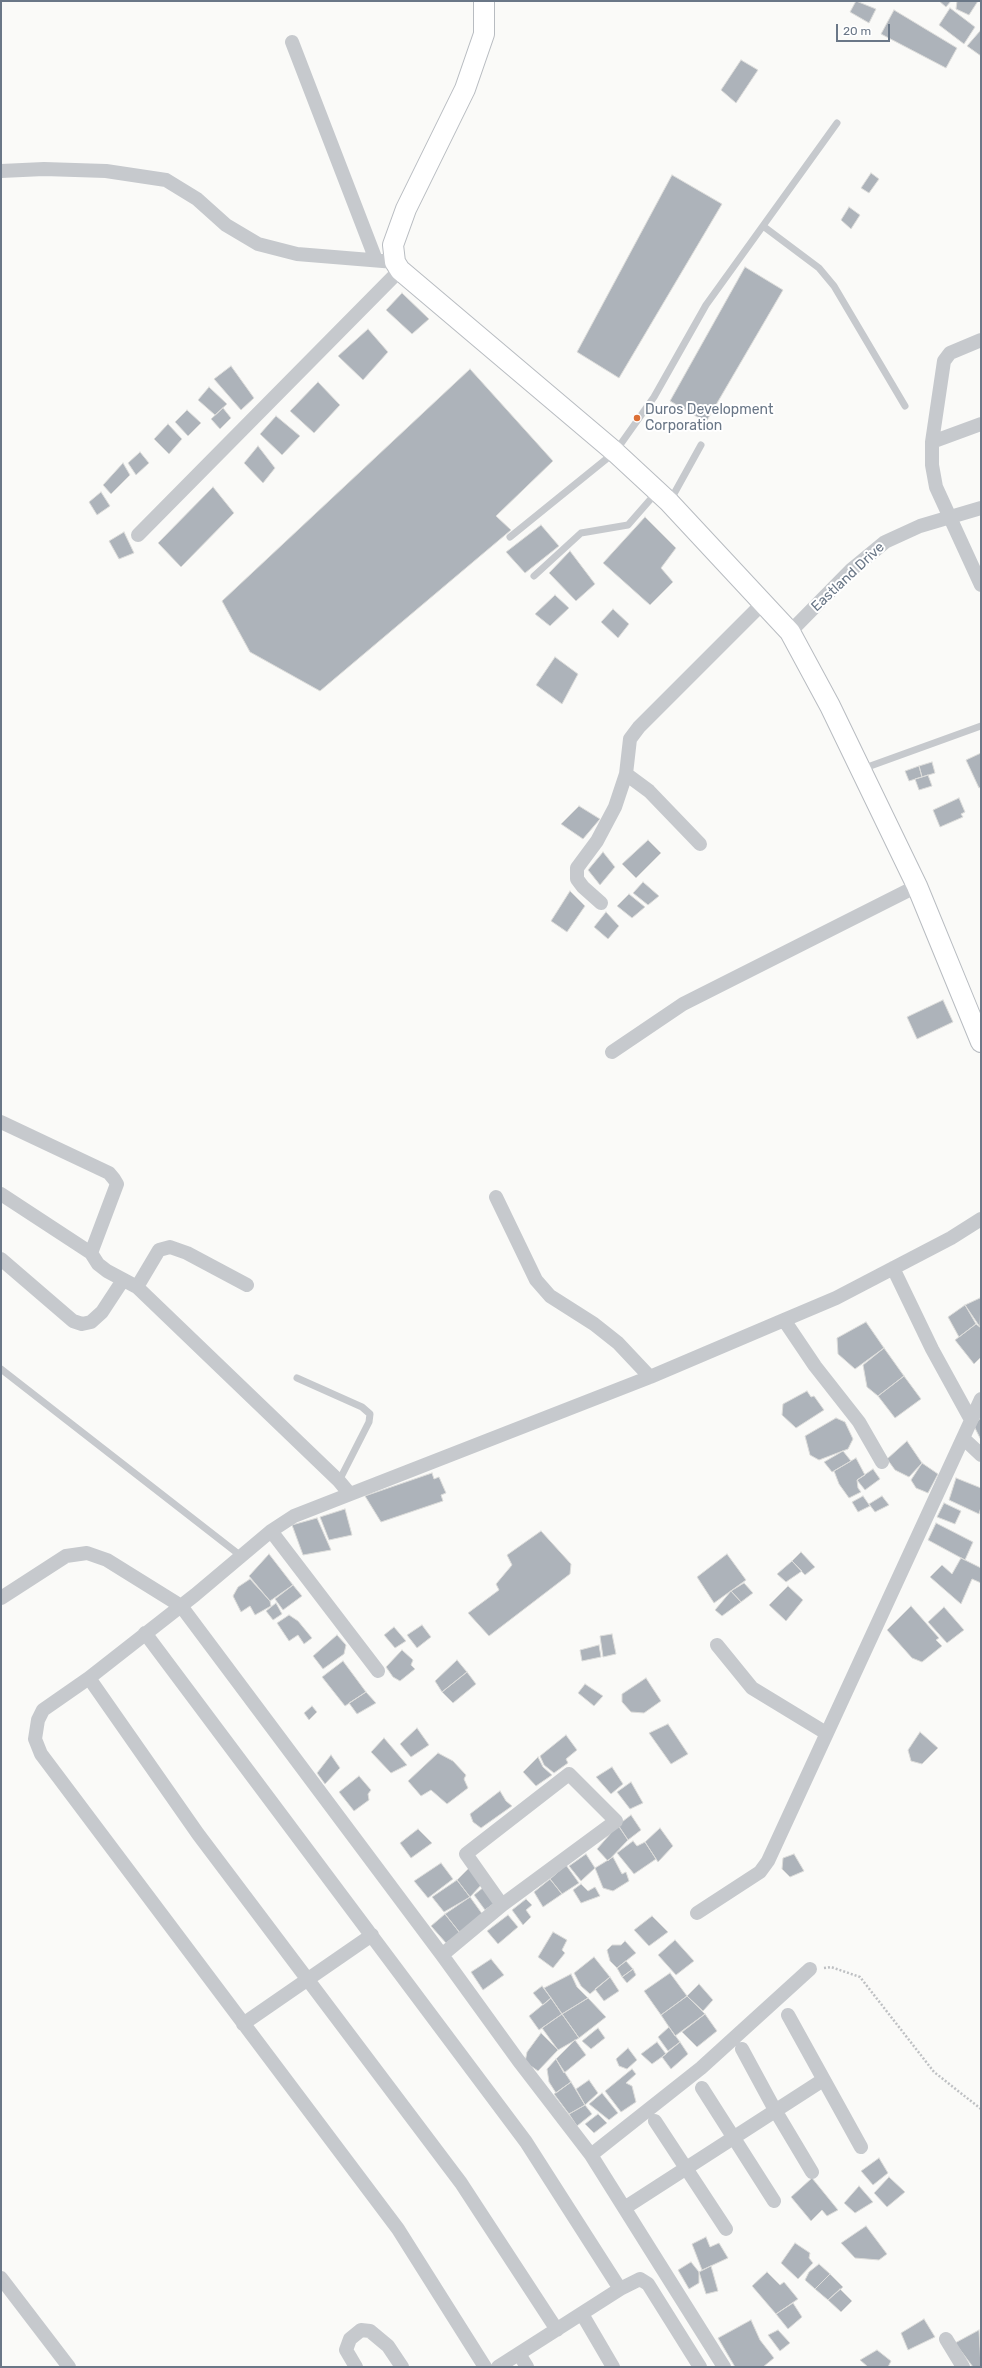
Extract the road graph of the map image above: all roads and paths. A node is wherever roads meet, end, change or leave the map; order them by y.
1 (484, 1) edge
2 (292, 42) dead end
3 (837, 123) dead end
4 (1, 171) edge
5 (763, 226) junction
6 (376, 260) junction
7 (398, 266) junction
8 (981, 340) edge
9 (905, 406) dead end
10 (981, 424) edge
11 (932, 442) junction
12 (701, 445) dead end
13 (615, 452) junction
14 (664, 497) junction
15 (981, 508) edge
16 (949, 517) junction
17 (138, 535) dead end
18 (510, 537) dead end
19 (534, 576) dead end
20 (981, 585) edge
21 (764, 602) junction
22 (790, 632) junction
23 (981, 726) edge
24 (861, 769) junction
25 (626, 774) junction
26 (700, 844) dead end
27 (917, 886) junction
28 (601, 903) dead end
29 (981, 1042) edge
30 (612, 1052) dead end
31 (1, 1122) edge
32 (1, 1194) edge
33 (496, 1197) dead end
34 (981, 1219) edge
35 (91, 1253) junction
36 (1, 1259) edge
37 (893, 1268) junction
38 (123, 1280) junction
39 (247, 1285) dead end
40 (137, 1287) junction
41 (784, 1320) junction
42 (1, 1369) edge
43 (650, 1377) junction
44 (297, 1378) dead end
45 (981, 1399) edge
46 (971, 1420) junction
47 (964, 1438) junction
48 (981, 1455) edge
49 (882, 1462) dead end
50 (339, 1481) junction
51 (349, 1493) junction
52 (271, 1531) junction
53 (241, 1556) junction
54 (1, 1598) edge
55 (181, 1606) junction
56 (145, 1633) junction
57 (717, 1645) dead end
58 (378, 1671) dead end
59 (89, 1678) junction
60 (826, 1733) junction
61 (502, 1905) junction
62 (697, 1913) dead end
63 (372, 1935) junction
64 (442, 1955) junction
65 (810, 1968) joint
66 (307, 1979) junction
67 (788, 2015) dead end
68 (244, 2024) junction
69 (742, 2049) dead end
70 (823, 2080) junction
71 (702, 2088) dead end
72 (981, 2109) edge
73 (775, 2110) junction
74 (655, 2122) dead end
75 (734, 2138) junction
76 (861, 2147) dead end
77 (591, 2155) junction
78 (685, 2169) junction
79 (812, 2172) dead end
80 (774, 2201) dead end
81 (626, 2207) junction
82 (726, 2229) dead end
83 (4, 2287) edge
84 (620, 2289) junction
85 (582, 2314) junction
86 (557, 2330) junction
87 (946, 2339) dead end
88 (519, 2354) junction
89 (67, 2366) edge
90 (356, 2367) edge
91 (402, 2367) edge
92 (485, 2367) edge
93 (498, 2367) edge
94 (527, 2367) edge
95 (612, 2367) edge
96 (700, 2367) edge
97 (724, 2367) edge
98 (963, 2367) edge

1 - 7 street
2 - 6 street
3 - 5 lane
4 - 6 street
5 - 9 lane
5 - 13 lane
6 - 7 street
7 - 13 street
7 - 17 street
8 - 11 street
10 - 11 street
11 - 16 street
12 - 14 lane
13 - 14 street
13 - 18 lane
14 - 19 lane
14 - 21 street
15 - 16 street, Eastland Drive
16 - 20 street
16 - 22 street, Eastland Drive
21 - 22 street
21 - 25 street
22 - 24 street
23 - 24 lane
24 - 27 street
25 - 26 street
25 - 28 street
27 - 29 street
27 - 30 street
31 - 35 street
32 - 35 street
33 - 43 street
34 - 37 street
35 - 38 street
36 - 38 street
37 - 41 street
37 - 46 street
38 - 40 street
39 - 40 street
40 - 50 street
41 - 43 street
41 - 49 street
42 - 53 lane
43 - 51 street
44 - 50 lane
45 - 46 street
46 - 47 street
47 - 48 street
47 - 60 street
50 - 51 street
51 - 52 street
52 - 53 street
52 - 58 street
53 - 55 street
54 - 55 street
55 - 56 street
55 - 64 street
56 - 59 street
56 - 63 street
57 - 60 street
59 - 66 street
59 - 68 street
60 - 62 street
61 - 61 street
61 - 64 street
63 - 66 street
63 - 84 street
64 - 77 street
65 - 72 path
65 - 77 street
66 - 68 street
66 - 86 street
67 - 70 street
68 - 92 street
69 - 73 street
70 - 73 street
70 - 76 street
71 - 75 street
73 - 75 street
73 - 79 street
74 - 78 street
75 - 78 street
75 - 80 street
77 - 81 street
78 - 81 street
78 - 82 street
81 - 97 street
83 - 89 street
84 - 85 street
84 - 96 street
85 - 86 street
85 - 95 street
86 - 88 street
87 - 98 street
88 - 93 street
88 - 94 street
90 - 91 street

